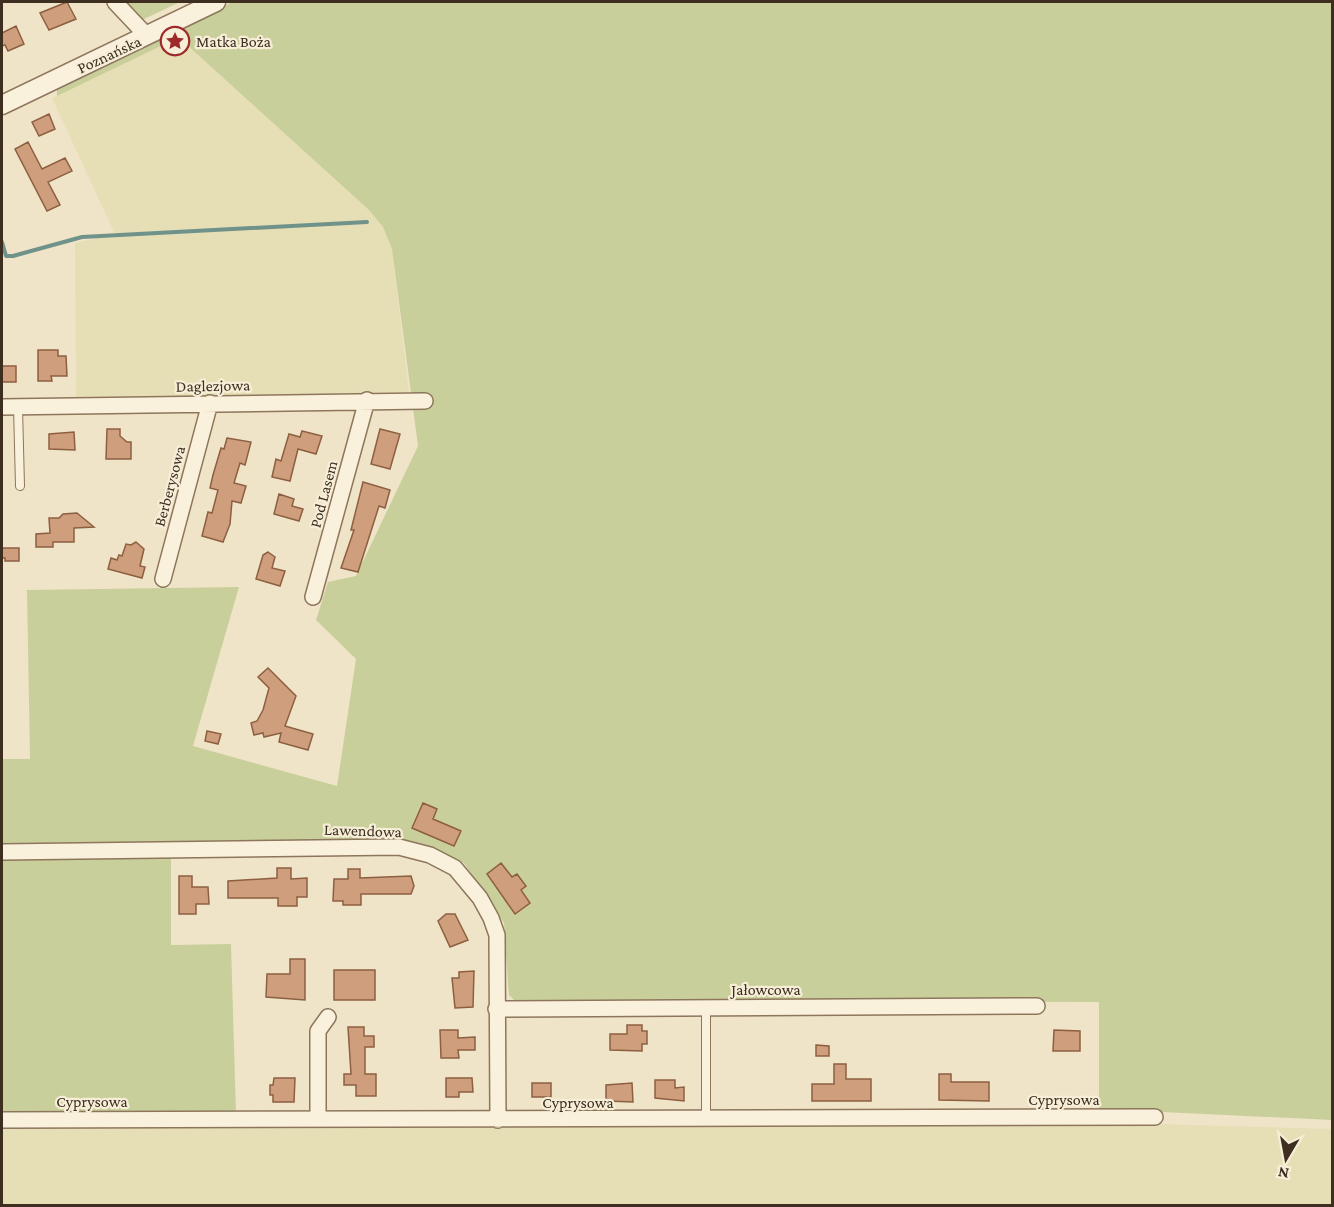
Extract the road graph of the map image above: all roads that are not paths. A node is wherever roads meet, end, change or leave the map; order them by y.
1 (115, 2) edge
2 (216, 2) edge
3 (147, 36) junction
4 (2, 105) edge
5 (367, 400) junction
6 (425, 401) dead end
7 (210, 403) junction
8 (2, 407) edge
9 (18, 407) junction
10 (20, 486) dead end
11 (163, 579) dead end
12 (313, 597) dead end
13 (2, 852) edge
14 (1037, 1006) dead end
15 (706, 1008) junction
16 (496, 1009) junction
17 (328, 1017) dead end
18 (1155, 1117) dead end
19 (318, 1119) junction
20 (706, 1119) junction
21 (2, 1120) edge
22 (498, 1120) junction

1 - 3 street
2 - 3 street, Poznańska
3 - 4 street, Poznańska
5 - 6 street, Daglezjowa
5 - 7 street, Daglezjowa
5 - 12 street, Pod Lasem
7 - 9 street, Daglezjowa
7 - 11 street, Berberysowa
8 - 9 street, Daglezjowa
9 - 10 lane
13 - 16 street, Lawendowa
14 - 15 street, Jałowcowa
15 - 16 street, Jałowcowa
15 - 20 lane
16 - 22 street, Lawendowa
17 - 19 street
18 - 20 street, Cyprysowa
19 - 21 street, Cyprysowa
19 - 22 street, Cyprysowa
20 - 22 street, Cyprysowa

